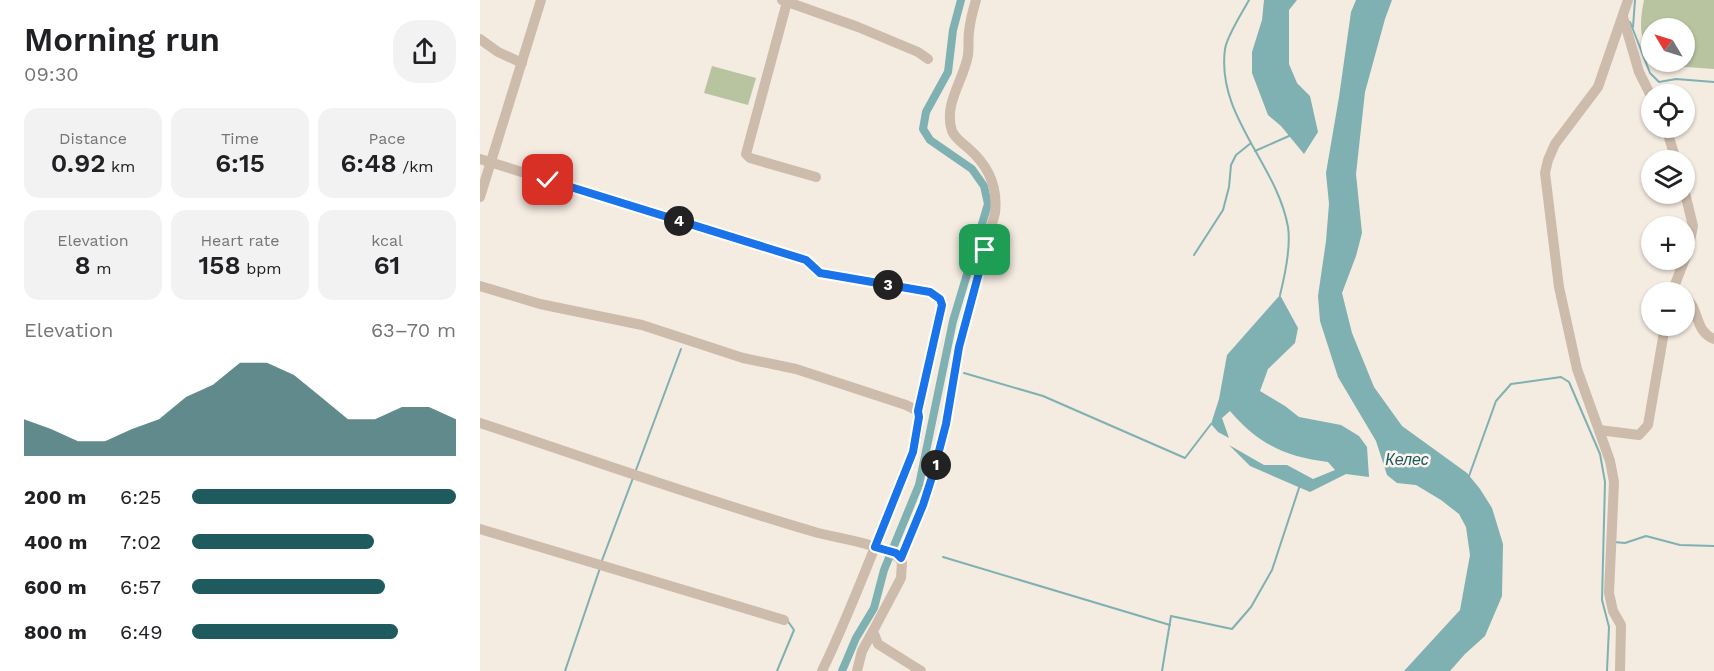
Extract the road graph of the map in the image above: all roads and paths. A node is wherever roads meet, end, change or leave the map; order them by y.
1 (541, 0) edge
2 (976, 0) edge
3 (1628, 0) edge
4 (784, 1) edge
5 (1623, 17) junction
6 (480, 39) edge
7 (928, 58) dead end
8 (522, 63) junction
9 (1645, 84) edge
10 (485, 160) edge
11 (816, 177) dead end
12 (480, 197) edge
13 (1688, 204) edge
14 (1678, 282) edge
15 (480, 286) edge
16 (1695, 312) edge
17 (1663, 336) edge
18 (1714, 339) edge
19 (918, 411) junction
20 (480, 423) edge
21 (1599, 430) junction
22 (480, 530) edge
23 (879, 548) junction
24 (898, 556) junction
25 (784, 620) dead end
26 (873, 632) junction
27 (822, 671) edge
28 (857, 671) edge
29 (921, 671) edge
30 (1620, 671) edge

1 - 8 street
2 - 24 street
3 - 5 street
4 - 7 street
4 - 11 street
5 - 9 street
5 - 21 street
6 - 8 street
8 - 10 street
10 - 12 street
10 - 19 street
13 - 14 street
15 - 19 street
16 - 18 street
17 - 21 street
19 - 23 street
20 - 23 street
21 - 30 street
22 - 25 street
23 - 24 street
23 - 27 street
24 - 26 street
26 - 28 street
26 - 29 street

